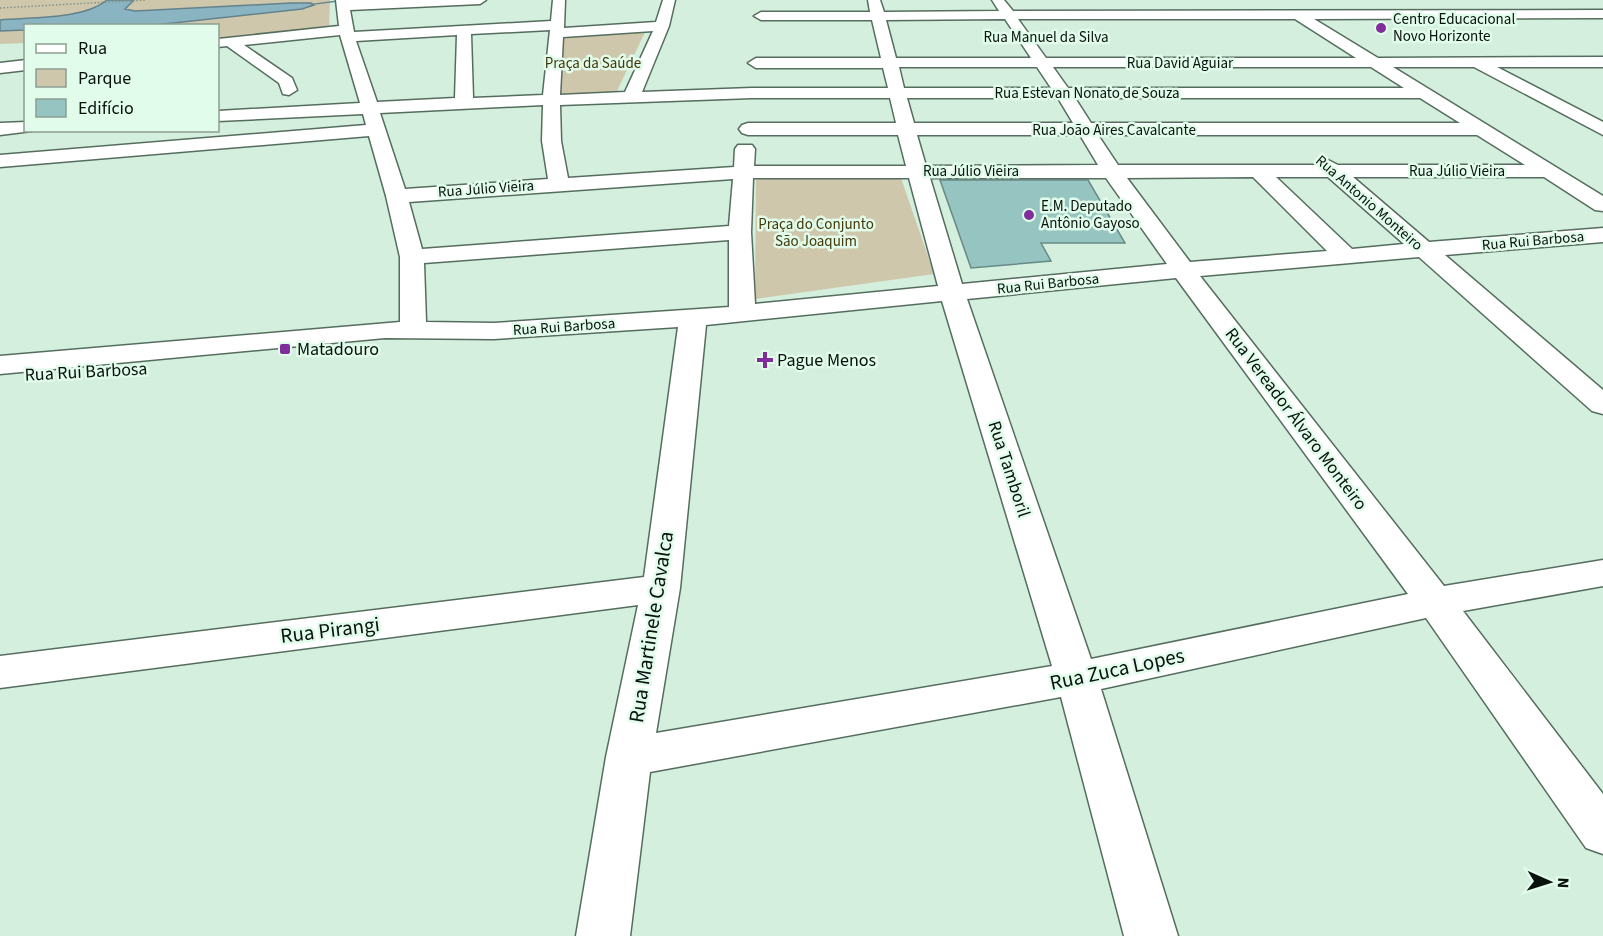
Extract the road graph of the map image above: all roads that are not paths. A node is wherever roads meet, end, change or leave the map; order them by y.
1 (480, 0) edge
2 (559, 0) edge
3 (669, 0) edge
4 (1137, 0) edge
5 (1273, 0) edge
6 (1358, 0) edge
7 (1439, 0) edge
8 (1523, 0) edge
9 (342, 3) edge
10 (762, 8) edge
11 (875, 8) edge
12 (1603, 14) edge
13 (1472, 15) junction
14 (1557, 15) junction
15 (1156, 16) junction
16 (1299, 16) junction
17 (1389, 16) junction
18 (662, 26) junction
19 (558, 29) junction
20 (1503, 29) dead end
21 (1594, 29) dead end
22 (464, 30) junction
23 (1418, 31) dead end
24 (1021, 32) edge
25 (347, 33) junction
26 (1309, 37) dead end
27 (1332, 37) junction
28 (224, 43) edge
29 (1447, 46) dead end
30 (758, 48) junction
31 (1544, 48) dead end
32 (1374, 62) junction
33 (1476, 62) junction
34 (1575, 62) junction
35 (1603, 62) edge
36 (889, 63) junction
37 (1209, 63) junction
38 (24, 65) edge
39 (0, 68) edge
40 (1603, 75) edge
41 (289, 90) dead end
42 (752, 93) junction
43 (1063, 93) junction
44 (1243, 93) junction
45 (1422, 93) junction
46 (898, 94) junction
47 (631, 97) junction
48 (552, 100) junction
49 (464, 103) junction
50 (369, 108) junction
51 (219, 116) edge
52 (24, 127) edge
53 (0, 129) edge
54 (748, 129) junction
55 (906, 129) junction
56 (1086, 129) junction
57 (1481, 129) junction
58 (1603, 129) edge
59 (376, 130) junction
60 (1286, 130) junction
61 (0, 160) edge
62 (743, 171) junction
63 (918, 171) junction
64 (1110, 171) junction
65 (1258, 171) junction
66 (1546, 171) junction
67 (1334, 172) junction
68 (559, 184) junction
69 (397, 196) junction
70 (1603, 206) edge
71 (740, 232) junction
72 (1603, 235) edge
73 (1423, 251) junction
74 (412, 257) junction
75 (1347, 257) junction
76 (1183, 270) junction
77 (952, 293) junction
78 (742, 312) junction
79 (693, 318) junction
80 (413, 330) junction
81 (494, 331) junction
82 (0, 366) edge
83 (0, 377) edge
84 (1603, 405) edge
85 (1603, 573) edge
86 (661, 588) junction
87 (1435, 602) junction
88 (0, 672) edge
89 (1077, 678) junction
90 (629, 757) junction
91 (1603, 832) edge
92 (603, 936) edge
93 (1151, 936) edge

1 - 9 street
2 - 19 street
3 - 18 street
4 - 15 street, Rua Antonio Monteiro
5 - 16 street
6 - 17 street
7 - 13 street
8 - 14 street
9 - 25 street
10 - 11 street
10 - 30 street
11 - 24 street
11 - 36 street, Rua Tamboril
12 - 14 street
13 - 14 street
13 - 17 street
13 - 20 street
14 - 21 street
15 - 16 street
15 - 24 street
15 - 37 street, Rua Antonio Monteiro
16 - 17 street
16 - 27 street
17 - 23 street
18 - 19 street
18 - 47 street
19 - 22 street
19 - 48 street
22 - 25 street
22 - 49 street
24 - 36 street, Rua David Aguiar
24 - 37 street, Rua David Aguiar
24 - 43 street, Rua Vereador Álvaro Monteiro
25 - 28 street
25 - 50 street
26 - 27 street
27 - 32 street
28 - 41 street
29 - 33 street
30 - 36 street, Rua David Aguiar
30 - 42 street
31 - 34 street
32 - 33 street, Rua David Aguiar
32 - 37 street, Rua David Aguiar
32 - 45 street
33 - 34 street, Rua David Aguiar
33 - 58 street
34 - 35 street, Rua David Aguiar
34 - 40 street
36 - 46 street, Rua Tamboril
37 - 44 street, Rua Antonio Monteiro
38 - 39 street
42 - 46 street, Rua Estevan Nonato de Souza
42 - 47 street, Rua Estevan Nonato de Souza
42 - 54 street
43 - 44 street, Rua Estevan Nonato de Souza
43 - 46 street, Rua Estevan Nonato de Souza
43 - 56 street, Rua Vereador Álvaro Monteiro
44 - 45 street, Rua Estevan Nonato de Souza
44 - 60 street, Rua Antonio Monteiro
45 - 57 street
46 - 55 street, Rua Tamboril
47 - 48 street, Rua Estevan Nonato de Souza
48 - 49 street, Rua Estevan Nonato de Souza
48 - 68 street
49 - 50 street, Rua Estevan Nonato de Souza
50 - 51 street, Rua Estevan Nonato de Souza
50 - 59 street
52 - 53 street
54 - 55 street, Rua João Aires Cavalcante
54 - 62 street
55 - 56 street, Rua João Aires Cavalcante
55 - 63 street, Rua Tamboril
56 - 60 street, Rua João Aires Cavalcante
56 - 64 street, Rua Vereador Álvaro Monteiro
57 - 60 street, Rua João Aires Cavalcante
57 - 66 street
59 - 61 street
59 - 69 street
60 - 67 street, Rua Antonio Monteiro
62 - 63 street, Rua Júlio Vieira
62 - 68 street, Rua Júlio Vieira
62 - 71 street
63 - 64 street, Rua Júlio Vieira
63 - 77 street, Rua Tamboril
64 - 65 street, Rua Júlio Vieira
64 - 76 street, Rua Vereador Álvaro Monteiro
65 - 67 street, Rua Júlio Vieira
65 - 75 street
66 - 67 street, Rua Júlio Vieira
66 - 70 street
67 - 73 street, Rua Antonio Monteiro
68 - 69 street, Rua Júlio Vieira
69 - 74 street
71 - 74 street
71 - 78 street
72 - 73 street, Rua Rui Barbosa
73 - 75 street, Rua Rui Barbosa
73 - 84 street, Rua Antonio Monteiro
74 - 80 street
75 - 76 street, Rua Rui Barbosa
76 - 77 street, Rua Rui Barbosa
76 - 87 street, Rua Vereador Álvaro Monteiro
77 - 78 street, Rua Rui Barbosa
77 - 89 street, Rua Tamboril
78 - 79 street, Rua Rui Barbosa
79 - 81 street, Rua Rui Barbosa
79 - 86 street, Rua Martinele Cavalca
80 - 81 street, Rua Rui Barbosa
80 - 82 street, Rua Rui Barbosa
81 - 83 street, Rua Rui Barbosa
85 - 87 street, Rua Zuca Lopes
86 - 88 street, Rua Pirangi
86 - 90 street, Rua Martinele Cavalca
87 - 89 street, Rua Zuca Lopes
87 - 91 street, Rua Vereador Álvaro Monteiro
89 - 90 street, Rua Zuca Lopes
89 - 93 street, Rua Tamboril
90 - 92 street, Rua Martinele Cavalca

